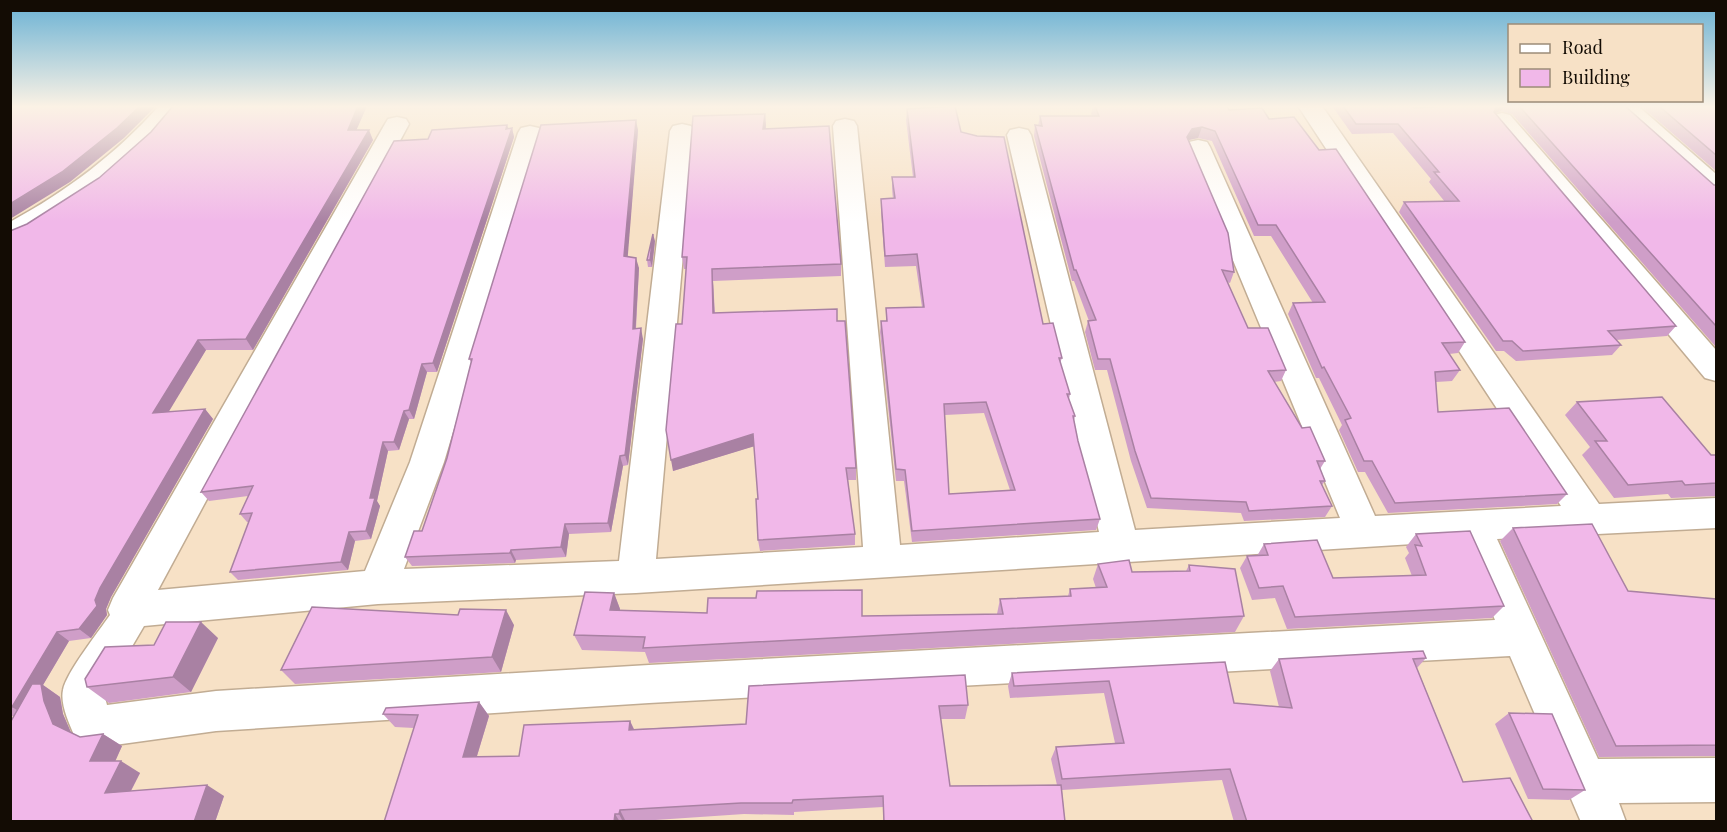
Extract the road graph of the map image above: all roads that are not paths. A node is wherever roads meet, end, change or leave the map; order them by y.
1 (135, 145) edge
2 (385, 145) edge
3 (526, 145) edge
4 (680, 145) edge
5 (847, 145) edge
6 (1021, 145) edge
7 (1336, 145) edge
8 (1523, 145) edge
9 (1668, 145) edge
10 (1198, 147) dead end
11 (1716, 187) edge
12 (10, 234) edge
13 (1716, 370) edge
14 (1716, 513) edge
15 (1591, 521) junction
16 (1473, 526) junction
17 (1365, 533) junction
18 (1121, 546) junction
19 (883, 562) junction
20 (636, 577) junction
21 (378, 587) junction
22 (125, 625) dead end
23 (1523, 637) junction
24 (1716, 780) edge
25 (1588, 782) junction
26 (1604, 822) edge

1 - 12 street
2 - 21 street
3 - 21 street
4 - 20 street
5 - 19 street
6 - 18 street
7 - 15 street
8 - 13 street
9 - 11 street
10 - 17 street
14 - 15 street
15 - 16 street
16 - 17 street
16 - 23 street
17 - 18 street
18 - 19 street
19 - 20 street
20 - 21 street
22 - 23 street
23 - 25 street
24 - 25 street
25 - 26 street

